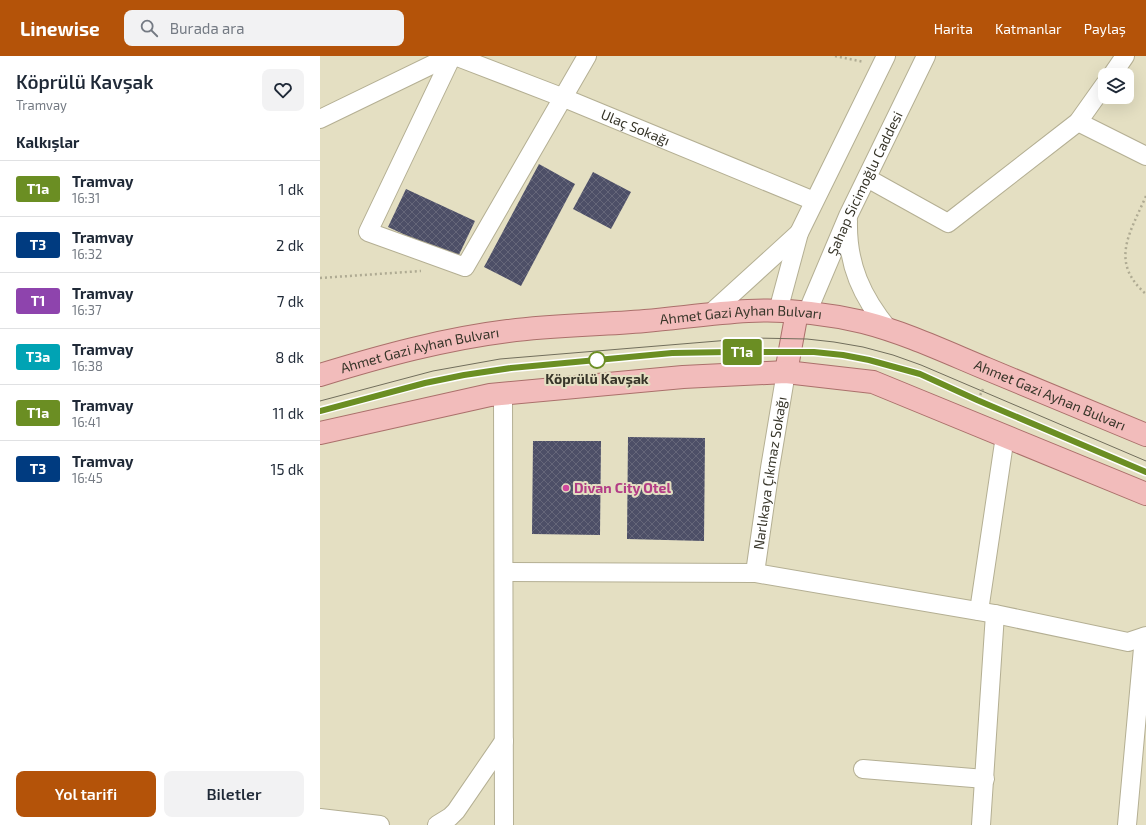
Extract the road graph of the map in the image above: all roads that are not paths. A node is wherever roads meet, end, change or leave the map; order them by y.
1 (451, 56) edge
2 (455, 56) edge
3 (587, 56) edge
4 (926, 56) edge
5 (1125, 56) edge
6 (884, 61) edge
7 (1117, 68) edge
8 (1098, 94) edge
9 (564, 98) junction
10 (320, 119) edge
11 (1078, 122) junction
12 (1146, 156) edge
13 (866, 178) junction
14 (814, 202) junction
15 (848, 216) junction
16 (799, 233) junction
17 (794, 312) junction
18 (710, 314) junction
19 (889, 330) junction
20 (786, 372) junction
21 (320, 376) edge
22 (503, 394) junction
23 (320, 432) edge
24 (1146, 435) edge
25 (1005, 436) junction
26 (1146, 494) edge
27 (504, 572) junction
28 (755, 573) junction
29 (988, 613) junction
30 (1145, 637) edge
31 (504, 741) junction
32 (863, 769) dead end
33 (985, 779) junction
34 (320, 818) edge
35 (380, 825) edge
36 (438, 825) edge
37 (504, 825) edge
38 (981, 825) edge
39 (1127, 825) edge

1 - 9 street
1 - 10 street
2 - 9 street, Ulaç Sokağı
3 - 9 street
4 - 13 street, Şahap Sicimoğlu Caddesi
5 - 7 street
6 - 14 street
8 - 11 street
9 - 14 street, Ulaç Sokağı
11 - 12 street
11 - 13 street
13 - 15 street, Şahap Sicimoğlu Caddesi
14 - 16 street
15 - 17 street, Şahap Sicimoğlu Caddesi
15 - 19 street
16 - 17 street
16 - 18 street
17 - 18 main road, Ahmet Gazi Ayhan Bulvarı
17 - 19 main road, Ahmet Gazi Ayhan Bulvarı
17 - 20 main road
18 - 21 main road, Ahmet Gazi Ayhan Bulvarı
19 - 24 main road, Ahmet Gazi Ayhan Bulvarı
20 - 22 main road
20 - 25 main road
20 - 28 street, Narlıkaya Çıkmaz Sokağı
22 - 23 main road
22 - 27 street
25 - 26 main road
25 - 29 street
27 - 28 street
27 - 31 street
28 - 29 street
29 - 30 street
29 - 33 street
30 - 39 street
31 - 36 street
31 - 37 street
32 - 33 street
33 - 38 street
34 - 35 street

